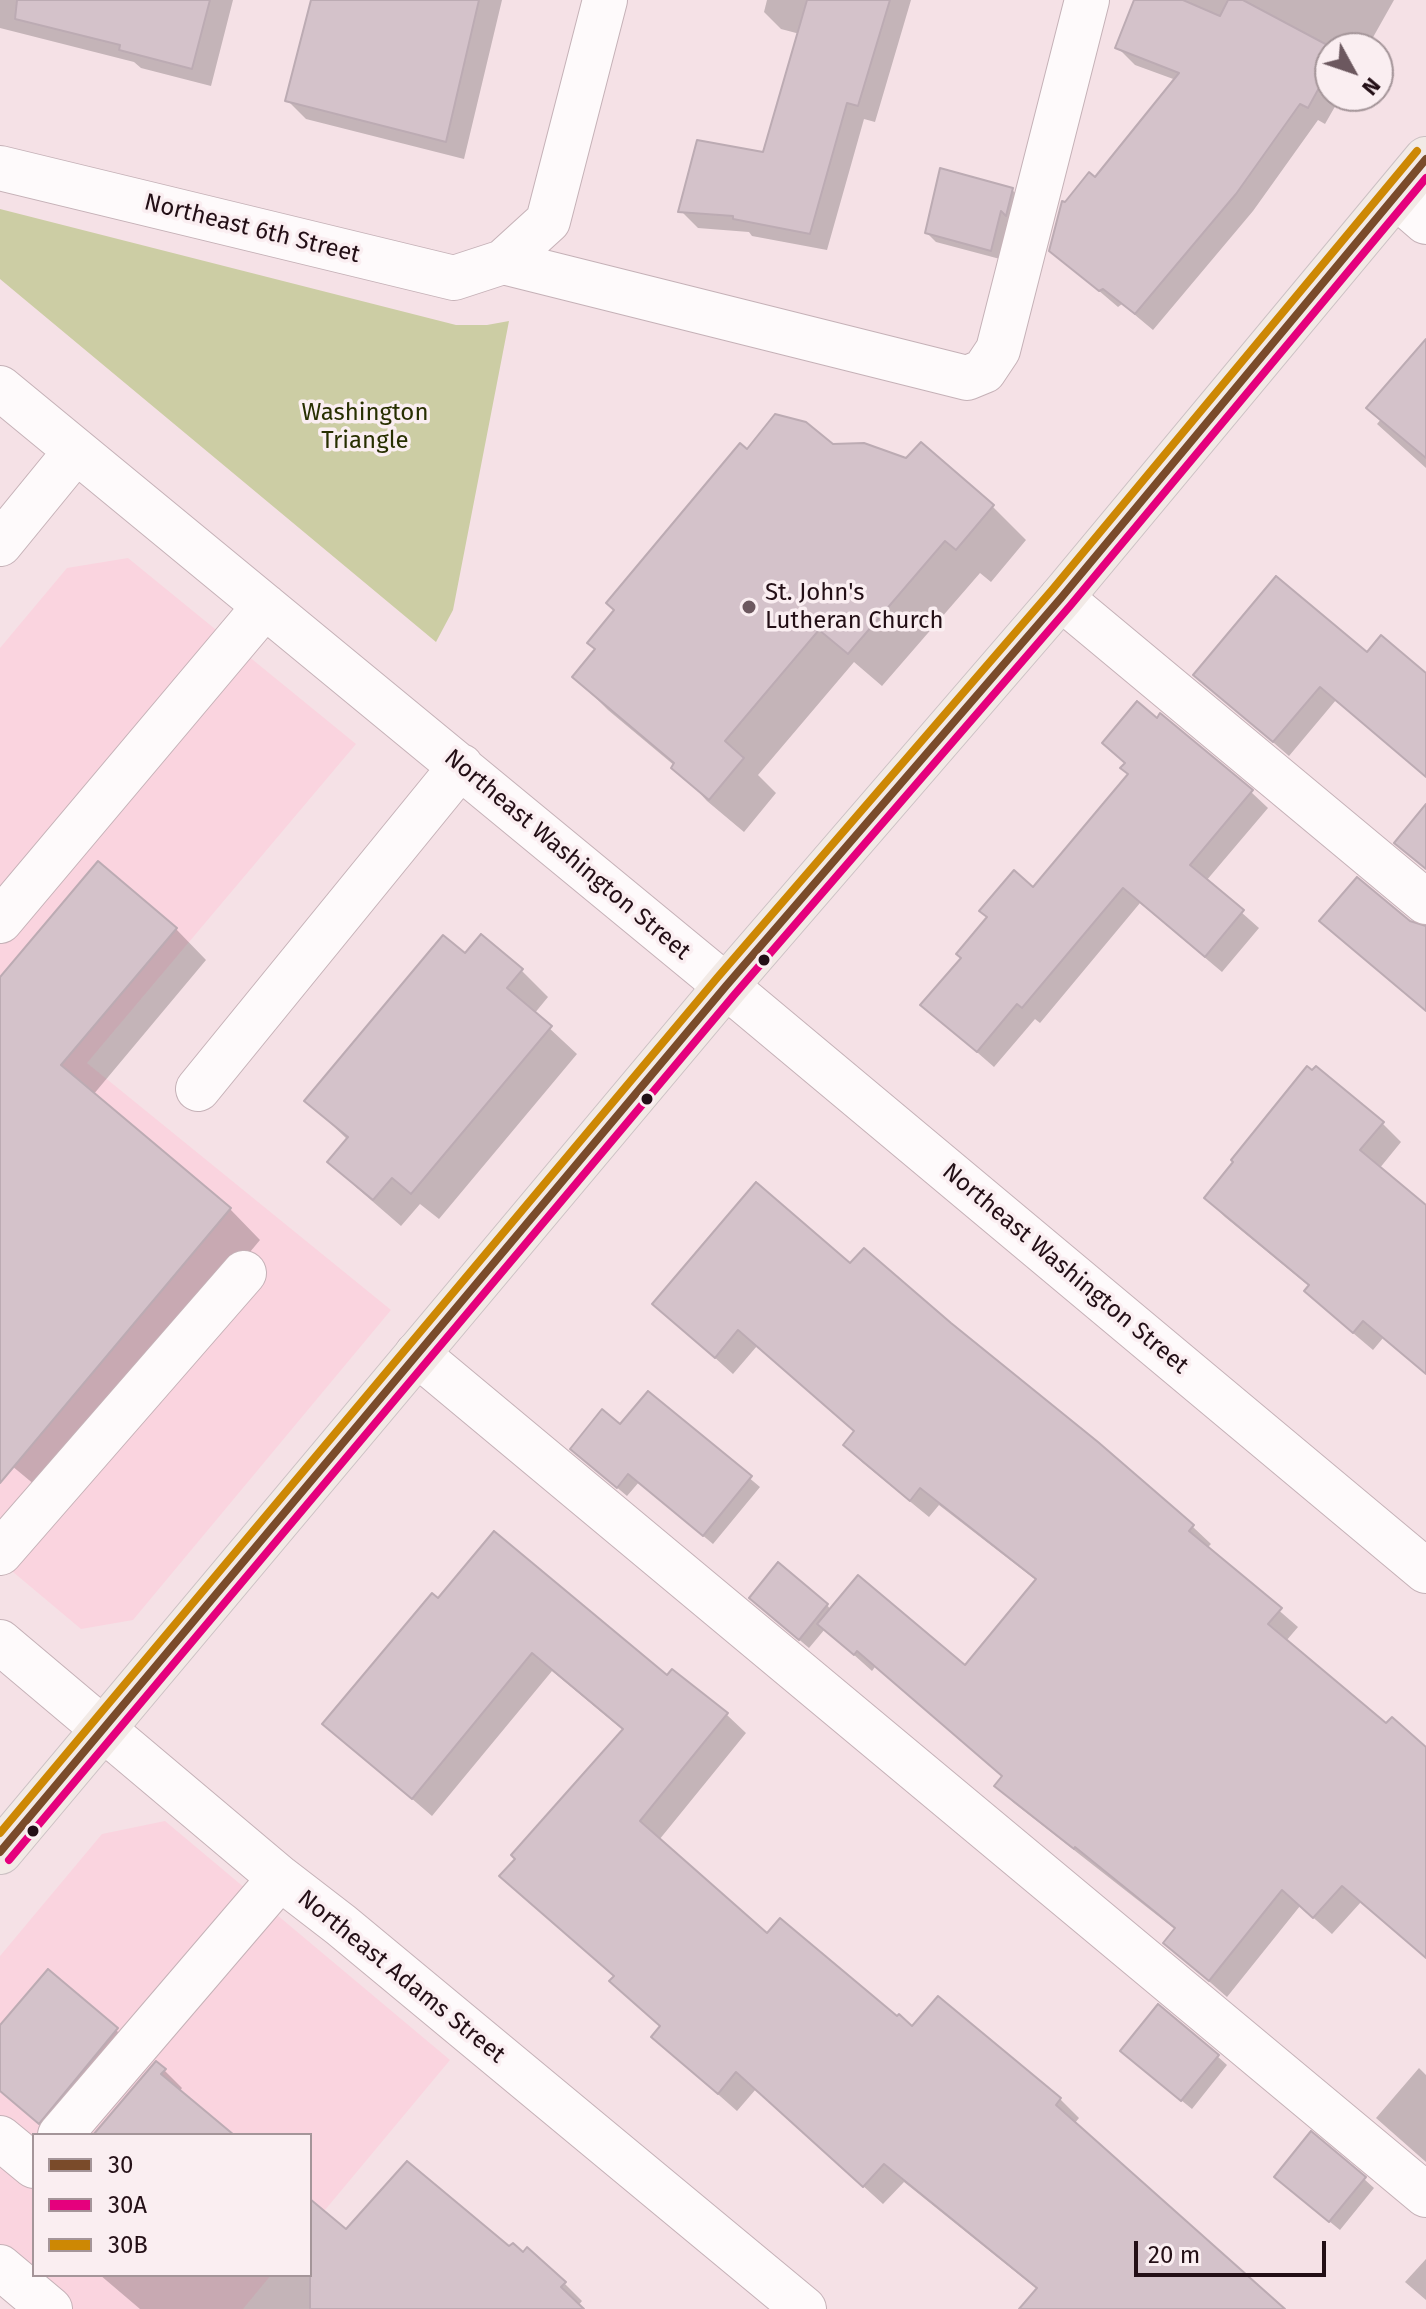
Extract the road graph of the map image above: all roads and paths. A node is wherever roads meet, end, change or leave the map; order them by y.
1 (605, 0) edge
2 (1087, 0) edge
3 (1426, 159) edge
4 (0, 168) edge
5 (1411, 209) edge
6 (503, 262) junction
7 (0, 388) edge
8 (76, 451) junction
9 (0, 544) edge
10 (1061, 598) junction
11 (265, 606) junction
12 (461, 766) junction
13 (1426, 902) edge
14 (0, 921) edge
15 (726, 986) junction
16 (198, 1089) dead end
17 (244, 1273) dead end
18 (417, 1354) junction
19 (0, 1553) edge
20 (1426, 1571) edge
21 (0, 1642) edge
22 (103, 1729) junction
23 (0, 1852) edge
24 (280, 1878) junction
25 (62, 2133) edge
26 (0, 2138) edge
27 (32, 2164) edge
28 (1426, 2195) edge
29 (0, 2267) edge
30 (50, 2309) edge
31 (804, 2309) edge

1 - 6 street
2 - 6 street
3 - 5 main road
4 - 6 street, Northeast 6th Street
5 - 10 main road
7 - 8 street, Northeast Washington Street
8 - 9 street
8 - 11 street, Northeast Washington Street
10 - 13 street
10 - 15 main road
11 - 12 street, Northeast Washington Street
11 - 14 street
12 - 15 street, Northeast Washington Street
12 - 16 street
15 - 18 main road
15 - 20 street, Northeast Washington Street
17 - 19 street
18 - 22 main road
18 - 28 street
21 - 22 street, Northeast Adams Street
22 - 23 main road
22 - 24 street, Northeast Adams Street
24 - 25 street
24 - 31 street, Northeast Adams Street
26 - 27 street
29 - 30 street

